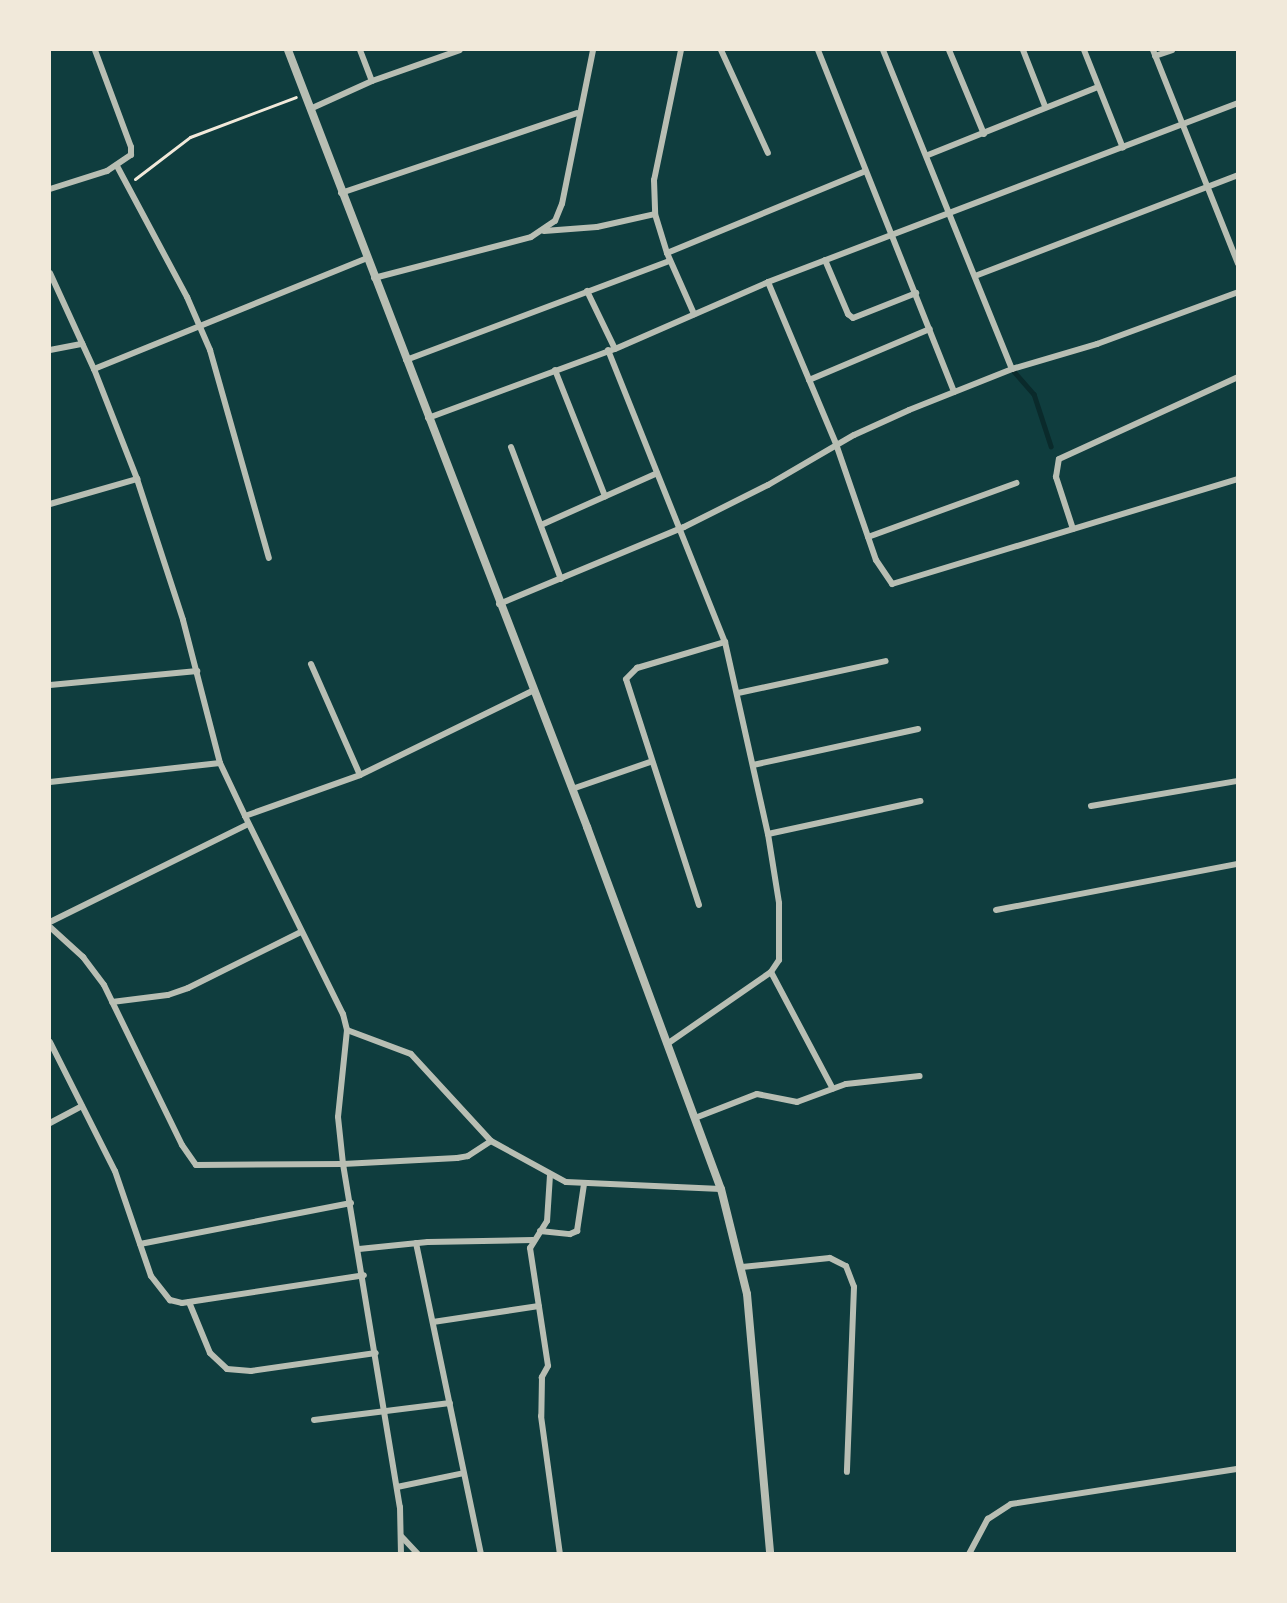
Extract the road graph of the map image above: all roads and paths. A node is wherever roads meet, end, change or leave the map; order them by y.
1 (94, 50) edge
2 (288, 50) edge
3 (360, 50) edge
4 (460, 50) edge
5 (593, 50) edge
6 (681, 50) edge
7 (722, 50) edge
8 (818, 50) edge
9 (883, 50) edge
10 (949, 50) edge
11 (1023, 50) edge
12 (1084, 50) edge
13 (1172, 50) edge
14 (1154, 53) edge
15 (372, 81) junction
16 (1098, 87) junction
17 (305, 98) junction
18 (1238, 103) edge
19 (1045, 106) junction
20 (310, 109) junction
21 (577, 113) junction
22 (1182, 125) junction
23 (984, 134) junction
24 (1123, 148) junction
25 (768, 153) dead end
26 (928, 155) junction
27 (117, 166) junction
28 (864, 172) junction
29 (1238, 175) edge
30 (129, 184) junction
31 (1207, 187) junction
32 (50, 189) edge
33 (341, 193) junction
34 (950, 212) junction
35 (655, 214) junction
36 (543, 231) junction
37 (893, 234) junction
38 (667, 253) junction
39 (367, 258) junction
40 (825, 260) junction
41 (670, 261) junction
42 (1238, 264) edge
43 (50, 273) edge
44 (975, 276) junction
45 (374, 278) junction
46 (768, 282) junction
47 (587, 291) junction
48 (1238, 292) edge
49 (916, 293) junction
50 (694, 314) junction
51 (199, 325) junction
52 (930, 329) junction
53 (82, 344) junction
54 (50, 350) edge
55 (611, 350) junction
56 (406, 360) junction
57 (94, 369) junction
58 (1012, 369) junction
59 (555, 370) junction
60 (1238, 377) edge
61 (809, 380) junction
62 (954, 392) junction
63 (428, 418) junction
64 (836, 444) junction
65 (511, 447) dead end
66 (657, 474) junction
67 (1238, 478) edge
68 (137, 479) junction
69 (1016, 483) dead end
70 (605, 496) junction
71 (50, 504) edge
72 (541, 525) junction
73 (679, 529) junction
74 (1073, 529) junction
75 (868, 537) junction
76 (268, 558) dead end
77 (561, 579) junction
78 (498, 604) junction
79 (725, 642) junction
80 (886, 661) dead end
81 (311, 664) dead end
82 (197, 671) junction
83 (50, 685) edge
84 (532, 691) junction
85 (738, 693) junction
86 (918, 729) dead end
87 (650, 762) junction
88 (220, 763) junction
89 (753, 765) junction
90 (360, 775) junction
91 (1238, 781) edge
92 (50, 782) edge
93 (572, 789) junction
94 (920, 801) dead end
95 (1091, 806) dead end
96 (244, 816) junction
97 (248, 824) junction
98 (768, 834) junction
99 (1238, 864) edge
100 (699, 905) dead end
101 (996, 910) dead end
102 (50, 922) edge
103 (50, 927) edge
104 (301, 932) junction
105 (771, 972) junction
106 (112, 1002) junction
107 (347, 1030) junction
108 (50, 1042) edge
109 (667, 1044) junction
110 (920, 1076) dead end
111 (833, 1089) junction
112 (82, 1106) junction
113 (695, 1118) junction
114 (50, 1123) edge
115 (491, 1142) junction
116 (343, 1164) junction
117 (550, 1175) junction
118 (584, 1185) junction
119 (721, 1189) junction
120 (351, 1203) junction
121 (540, 1231) junction
122 (533, 1240) junction
123 (416, 1243) junction
124 (140, 1244) junction
125 (359, 1249) junction
126 (742, 1268) junction
127 (364, 1275) junction
128 (189, 1302) junction
129 (539, 1306) junction
130 (433, 1322) junction
131 (376, 1353) junction
132 (450, 1403) junction
133 (385, 1411) junction
134 (314, 1420) dead end
135 (1238, 1469) edge
136 (847, 1472) dead end
137 (464, 1473) junction
138 (397, 1487) junction
139 (402, 1537) junction
140 (481, 1553) edge
141 (401, 1554) edge
142 (418, 1554) edge
143 (560, 1554) edge
144 (770, 1554) edge
145 (969, 1554) edge

1 - 27 street
2 - 17 street
3 - 15 street
4 - 15 street
5 - 21 street
6 - 35 street
7 - 25 street
8 - 28 street
9 - 26 street
10 - 23 street
11 - 19 street
12 - 16 street
13 - 14 street
14 - 22 street
15 - 20 street
16 - 19 street
16 - 24 street
17 - 20 street
17 - 30 path
18 - 22 street
19 - 23 street
20 - 33 street
21 - 33 street
21 - 36 street
22 - 24 street
22 - 31 street
23 - 26 street
24 - 34 street
26 - 34 street
27 - 30 street
27 - 32 street
28 - 37 street
28 - 38 street
29 - 31 street
30 - 51 street
31 - 42 street
31 - 44 street
33 - 39 street
34 - 37 street
34 - 44 street
35 - 36 street
35 - 38 street
36 - 45 street
37 - 40 street
37 - 49 street
38 - 41 street
39 - 45 street
39 - 51 street
40 - 46 street
40 - 49 street
41 - 47 street
41 - 50 street
43 - 53 street
44 - 58 street
45 - 56 street
46 - 50 street
46 - 61 street
47 - 55 street
47 - 56 street
48 - 58 street
49 - 52 street
50 - 55 street
51 - 57 street
51 - 76 street
52 - 61 street
52 - 62 street
53 - 54 street
53 - 57 street
55 - 59 street
55 - 66 street
56 - 63 street
57 - 68 street
58 - 62 street
59 - 63 street
59 - 70 street
60 - 74 street
61 - 64 street
62 - 64 street
63 - 78 street
64 - 73 street
64 - 75 street
65 - 72 street
66 - 70 street
66 - 73 street
67 - 74 street
68 - 71 street
68 - 82 street
69 - 75 street
70 - 72 street
72 - 77 street
73 - 77 street
73 - 79 street
74 - 75 street
77 - 78 street
78 - 84 street
79 - 85 street
79 - 87 street
80 - 85 street
81 - 90 street
82 - 83 street
82 - 88 street
84 - 90 street
84 - 93 street
85 - 89 street
86 - 89 street
87 - 93 street
87 - 100 street
88 - 92 street
88 - 96 street
89 - 98 street
90 - 96 street
91 - 95 street
93 - 109 street
94 - 98 street
96 - 97 street
97 - 102 street
97 - 104 street
98 - 105 street
99 - 101 street
103 - 106 street
104 - 106 street
104 - 107 street
105 - 109 street
105 - 111 street
106 - 116 street
107 - 115 street
107 - 116 street
108 - 112 street
109 - 113 street
110 - 111 street
111 - 113 street
112 - 114 street
112 - 124 street
113 - 119 street
115 - 116 street
115 - 117 street
116 - 120 street
117 - 118 street
117 - 121 street
118 - 119 street
118 - 121 street
119 - 126 street
120 - 124 street
120 - 125 street
121 - 122 street
122 - 123 street
122 - 129 street
123 - 125 street
123 - 130 street
124 - 128 street
125 - 127 street
126 - 136 street
126 - 144 street
127 - 128 street
127 - 131 street
128 - 131 street
129 - 130 street
129 - 143 street
130 - 132 street
131 - 133 street
132 - 133 street
132 - 137 street
133 - 134 street
133 - 138 street
135 - 145 street
137 - 138 street
137 - 140 street
138 - 139 street
139 - 141 street
139 - 142 street

